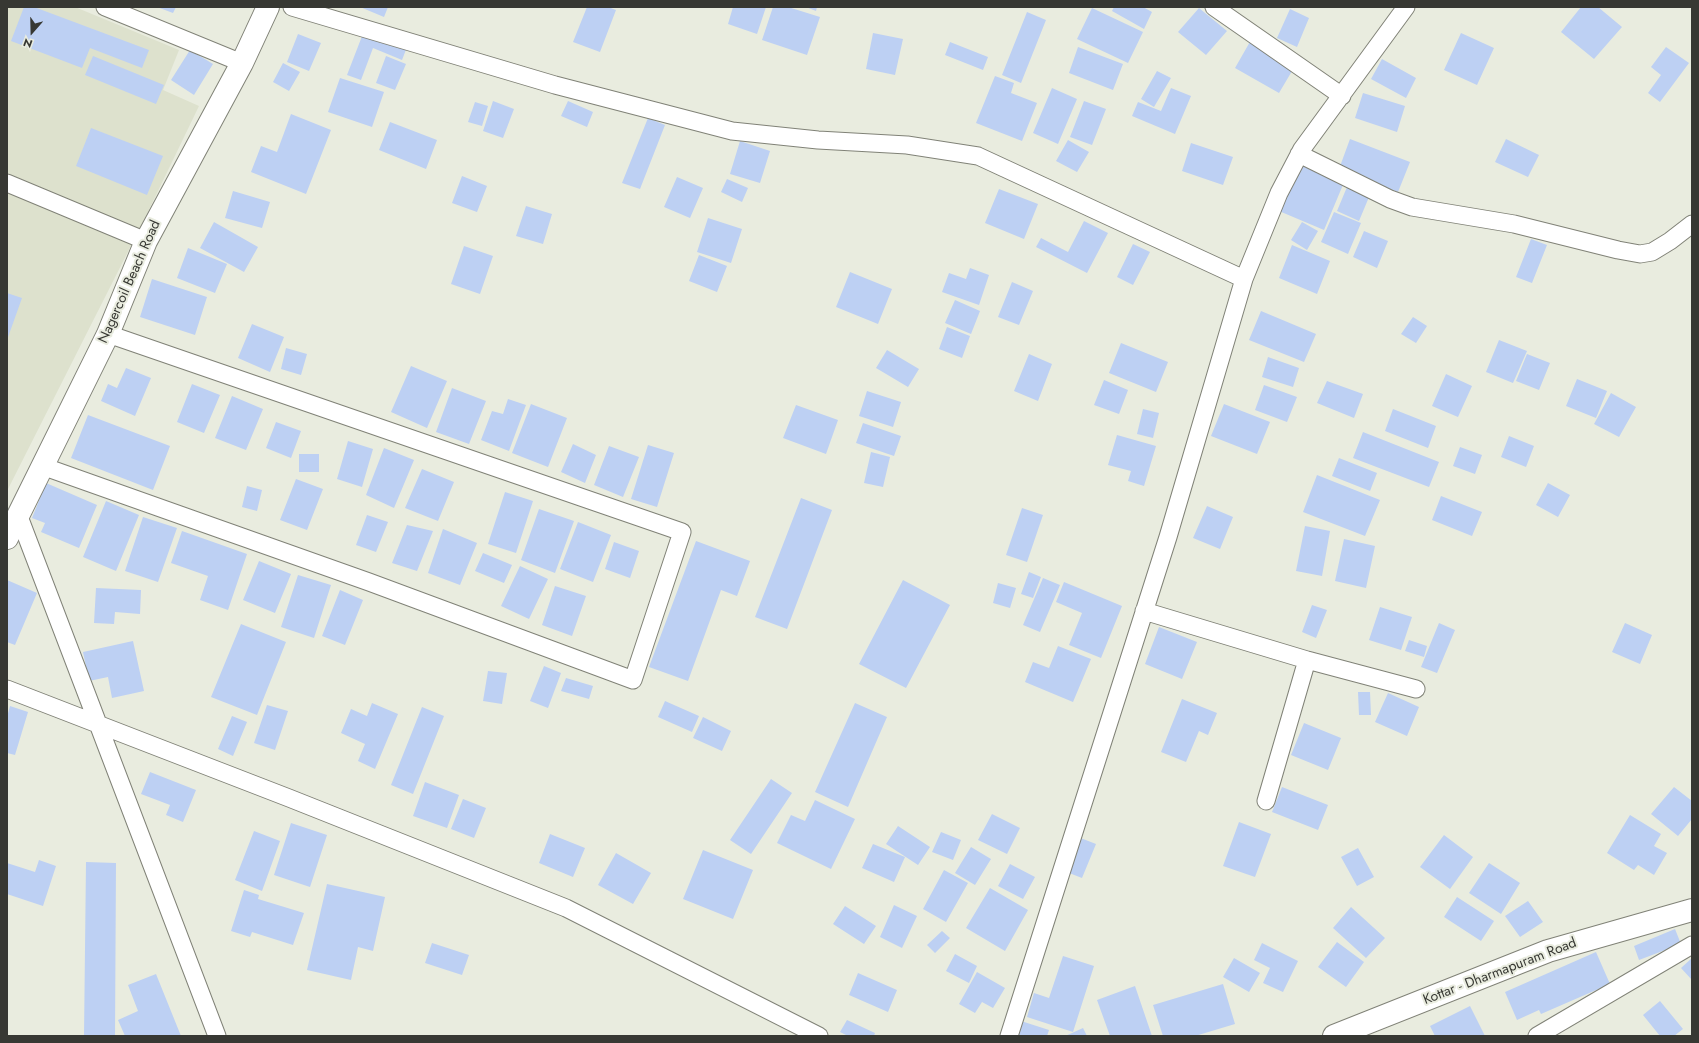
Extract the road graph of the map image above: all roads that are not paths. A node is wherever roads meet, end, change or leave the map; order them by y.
1 (104, 7) edge
2 (268, 7) edge
3 (292, 7) edge
4 (1214, 7) edge
5 (1406, 7) edge
6 (242, 63) junction
7 (1342, 96) junction
8 (1300, 154) junction
9 (7, 182) edge
10 (1692, 224) edge
11 (146, 241) junction
12 (1244, 279) junction
13 (108, 334) junction
14 (42, 466) junction
15 (18, 514) junction
16 (7, 538) edge
17 (1144, 611) junction
18 (1307, 660) junction
19 (7, 689) edge
20 (1416, 689) dead end
21 (96, 723) junction
22 (1266, 801) dead end
23 (1692, 910) edge
24 (1692, 945) edge
25 (217, 1036) edge
26 (819, 1036) edge
27 (1009, 1036) edge
28 (1334, 1036) edge
29 (1537, 1036) edge

1 - 6 street
2 - 6 main road, Nagercoil Beach Road
3 - 12 street
4 - 7 street
5 - 7 street
6 - 11 main road, Nagercoil Beach Road
7 - 8 street
8 - 10 street
8 - 12 street
9 - 11 street
11 - 13 main road, Nagercoil Beach Road
12 - 17 street
13 - 14 main road, Nagercoil Beach Road
13 - 14 street
14 - 15 main road, Nagercoil Beach Road
15 - 16 main road, Nagercoil Beach Road
15 - 21 street
17 - 18 street
17 - 27 street
18 - 20 street
18 - 22 street
19 - 21 street
21 - 25 street
21 - 26 street
23 - 28 main road, Kottar - Dharmapuram Road
24 - 29 street

